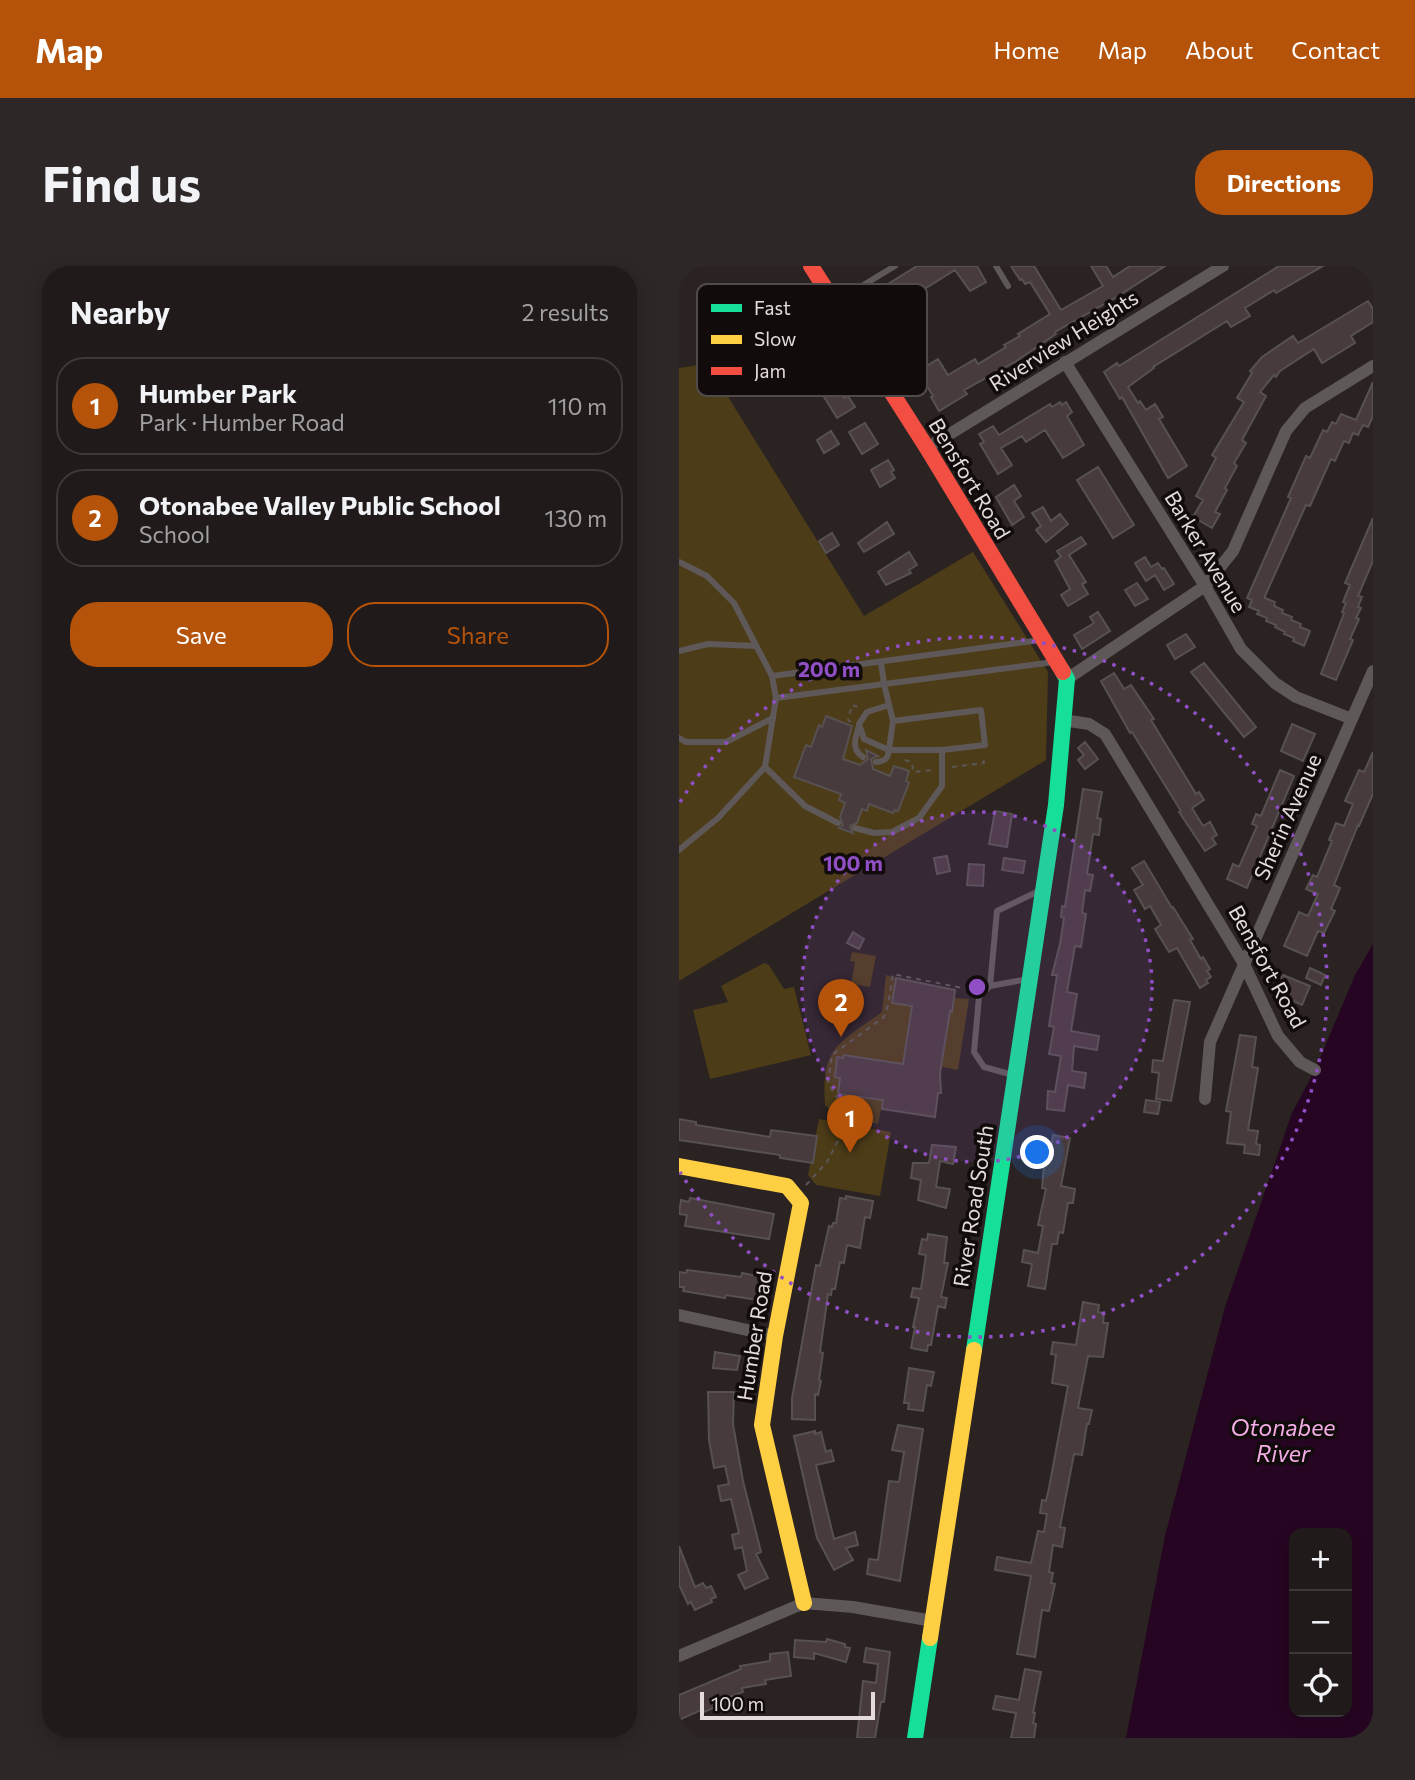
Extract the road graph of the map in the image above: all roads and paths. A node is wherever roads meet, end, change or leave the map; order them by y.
1 (811, 266) edge
2 (895, 266) edge
3 (996, 266) edge
4 (1223, 266) edge
5 (823, 284) edge
6 (865, 284) edge
7 (1008, 286) dead end
8 (1066, 362) junction
9 (1373, 366) edge
10 (894, 396) edge
11 (927, 448) junction
12 (679, 562) edge
13 (1205, 586) junction
14 (1042, 640) junction
15 (756, 646) junction
16 (679, 652) edge
17 (1056, 661) junction
18 (881, 662) junction
19 (1373, 671) edge
20 (772, 676) junction
21 (1067, 679) junction
22 (884, 684) junction
23 (776, 698) junction
24 (889, 705) junction
25 (773, 718) junction
26 (1352, 719) junction
27 (1063, 720) junction
28 (893, 721) junction
29 (859, 724) junction
30 (679, 738) edge
31 (890, 750) junction
32 (942, 750) junction
33 (863, 757) dead end
34 (876, 762) dead end
35 (765, 767) junction
36 (838, 823) dead end
37 (855, 828) dead end
38 (682, 843) edge
39 (679, 850) edge
40 (1043, 889) junction
41 (1244, 964) junction
42 (1030, 979) junction
43 (990, 986) junction
44 (977, 991) dead end
45 (1315, 1070) dead end
46 (1015, 1076) junction
47 (1205, 1099) dead end
48 (679, 1166) edge
49 (794, 1195) junction
50 (679, 1315) edge
51 (775, 1336) junction
52 (804, 1603) junction
53 (933, 1621) junction
54 (679, 1655) edge
55 (915, 1738) edge

1 - 5 street, Bensfort Road
2 - 6 lane
3 - 7 lane
4 - 8 street, Riverview Heights
8 - 11 street, Riverview Heights
8 - 13 street, Barker Avenue
9 - 13 street
10 - 11 street, Bensfort Road
11 - 14 street, Bensfort Road
12 - 15 lane
13 - 21 street
13 - 26 street, Barker Avenue
14 - 17 street, Bensfort Road
14 - 18 lane
15 - 16 lane
15 - 20 lane
17 - 21 street, Bensfort Road
17 - 22 lane
18 - 20 lane
18 - 22 lane
19 - 26 street, Sherin Avenue
20 - 23 lane
21 - 27 street, River Road South
22 - 23 lane
22 - 24 lane
23 - 25 lane
24 - 28 lane
24 - 29 lane
25 - 30 lane
25 - 35 lane
26 - 41 street, Sherin Avenue
27 - 40 street, River Road South
27 - 41 street, Bensfort Road
28 - 31 lane
28 - 32 lane
29 - 31 lane
29 - 33 lane
31 - 32 lane
31 - 34 lane
32 - 37 lane
35 - 36 lane
35 - 38 lane
38 - 39 lane
40 - 42 street, River Road South
40 - 43 lane
41 - 45 street, Bensfort Road
41 - 47 street, Sherin Avenue
42 - 43 lane
42 - 46 street, River Road South
43 - 46 lane
44 - 49 path
46 - 53 street, River Road South
48 - 49 street
49 - 51 street, Humber Road
50 - 51 street
51 - 52 street, Humber Road
52 - 53 street
52 - 54 street
53 - 55 street, River Road South

